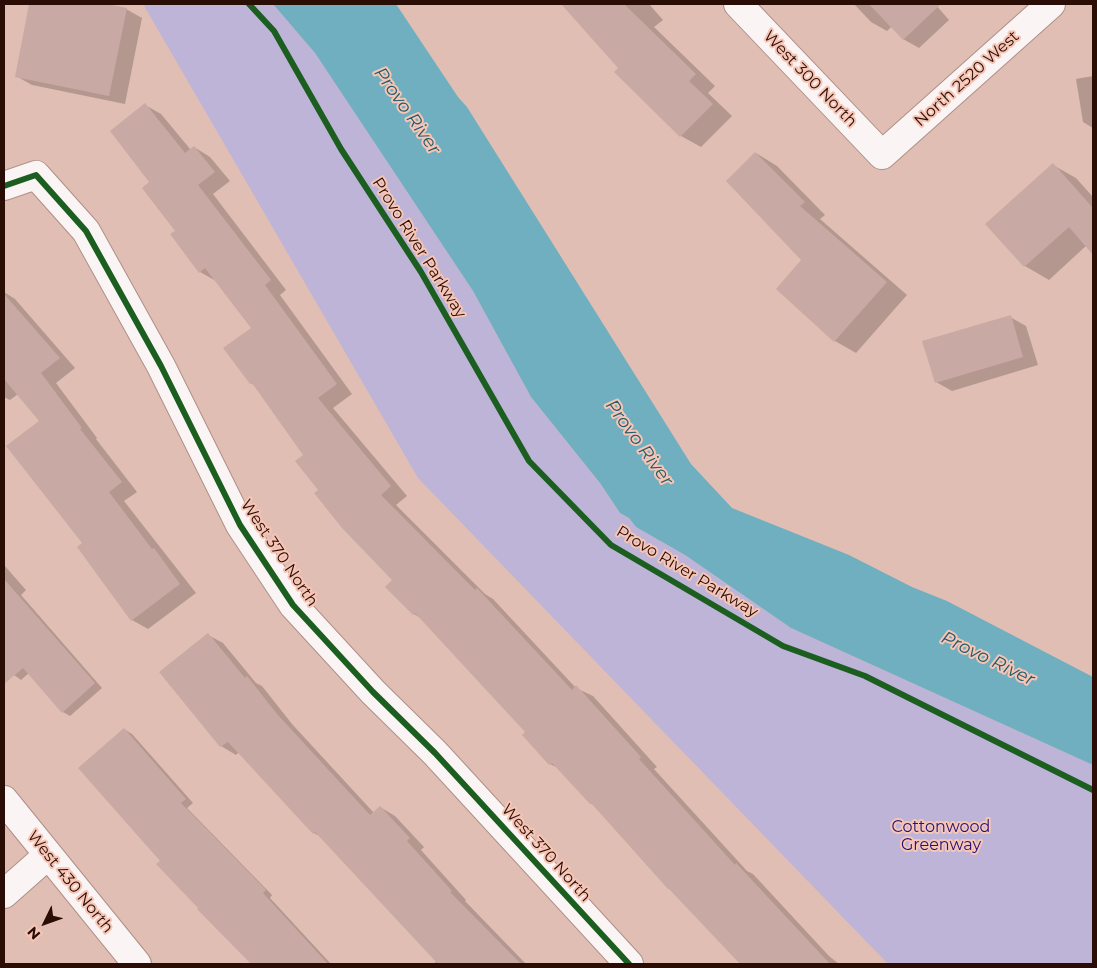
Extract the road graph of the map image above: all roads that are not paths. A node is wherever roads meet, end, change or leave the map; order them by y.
1 (738, 4) edge
2 (1051, 4) edge
3 (882, 155) joint
4 (4, 186) edge
5 (4, 800) edge
6 (48, 855) junction
7 (4, 894) edge
8 (137, 964) edge
9 (629, 964) edge

1 - 3 street, West 300 North
2 - 3 street, North 2520 West
4 - 9 street, West 370 North
5 - 6 street, West 430 North
6 - 7 street
6 - 8 street, West 430 North

